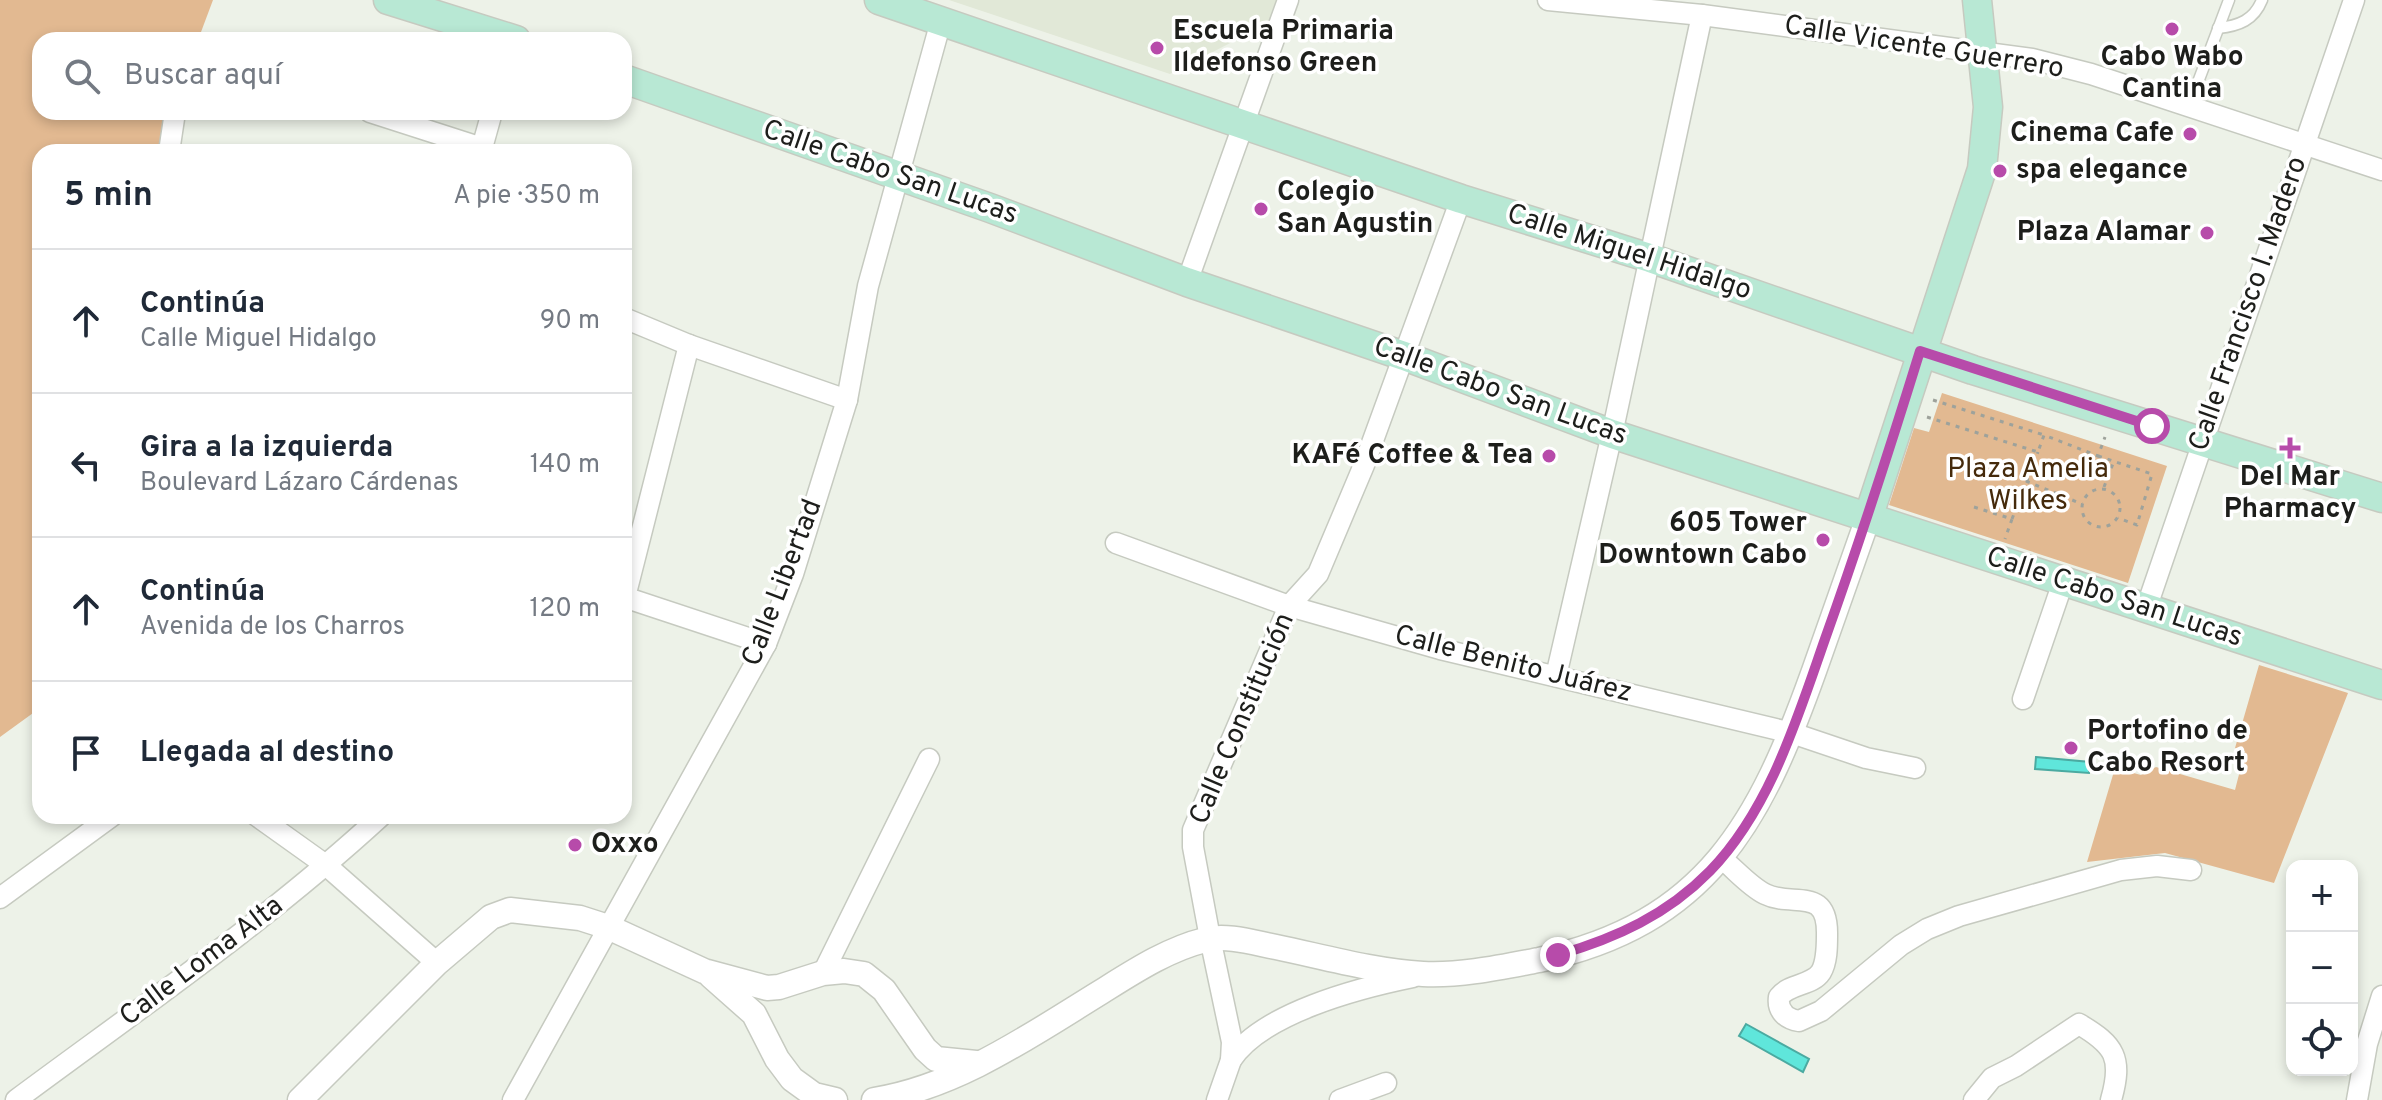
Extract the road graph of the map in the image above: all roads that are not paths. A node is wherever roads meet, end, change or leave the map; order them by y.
1 (388, 0) edge
2 (879, 0) edge
3 (1288, 0) edge
4 (1548, 0) edge
5 (1977, 0) edge
6 (2229, 0) edge
7 (2262, 0) edge
8 (2354, 0) edge
9 (438, 8) edge
10 (1702, 15) junction
11 (941, 21) junction
12 (2218, 28) junction
13 (495, 32) edge
14 (1983, 52) junction
15 (632, 82) edge
16 (2189, 106) junction
17 (174, 120) edge
18 (394, 120) edge
19 (490, 120) edge
20 (1243, 125) junction
21 (170, 144) edge
22 (466, 144) edge
23 (485, 144) edge
24 (2305, 144) junction
25 (2382, 170) edge
26 (897, 177) junction
27 (1461, 199) junction
28 (1650, 258) junction
29 (1187, 282) junction
30 (632, 321) edge
31 (689, 345) junction
32 (1920, 351) junction
33 (1404, 356) junction
34 (847, 400) junction
35 (1612, 434) junction
36 (2202, 441) junction
37 (2382, 498) edge
38 (1868, 518) junction
39 (1116, 543) dead end
40 (632, 566) edge
41 (2063, 582) junction
42 (632, 600) edge
43 (1289, 606) junction
44 (2146, 609) junction
45 (766, 644) junction
46 (1556, 676) junction
47 (2382, 685) edge
48 (2023, 699) dead end
49 (1792, 733) junction
50 (929, 759) dead end
51 (1915, 768) dead end
52 (101, 824) edge
53 (268, 824) edge
54 (372, 824) edge
55 (1721, 858) junction
56 (327, 866) junction
57 (2191, 870) dead end
58 (0, 898) edge
59 (608, 927) junction
60 (1210, 938) junction
61 (437, 963) junction
62 (704, 971) junction
63 (823, 973) junction
64 (1426, 974) junction
65 (2382, 996) edge
66 (1231, 1060) junction
67 (978, 1063) junction
68 (1386, 1083) dead end
69 (16, 1100) edge
70 (300, 1100) edge
71 (513, 1100) edge
72 (835, 1100) edge
73 (874, 1100) edge
74 (1217, 1100) edge
75 (1340, 1100) edge
76 (1974, 1100) edge
77 (2111, 1100) edge
78 (2357, 1100) edge

1 - 9 main road
2 - 11 main road, Calle Miguel Hidalgo
3 - 20 street
4 - 10 street, Calle Vicente Guerrero
5 - 14 main road
6 - 12 lane
7 - 12 lane
8 - 24 street, Calle Francisco I. Madero
9 - 13 main road
10 - 14 street, Calle Vicente Guerrero
10 - 28 street
11 - 20 main road, Calle Miguel Hidalgo
11 - 26 street, Calle Libertad
12 - 16 lane
14 - 16 street, Calle Vicente Guerrero
14 - 32 main road
15 - 26 main road, Calle Cabo San Lucas
16 - 24 street, Calle Vicente Guerrero
17 - 21 street
18 - 22 street
19 - 23 street
20 - 27 main road, Calle Miguel Hidalgo
20 - 29 street
24 - 25 street, Calle Vicente Guerrero
24 - 36 street, Calle Francisco I. Madero
26 - 29 main road, Calle Cabo San Lucas
26 - 34 street, Calle Libertad
27 - 28 main road, Calle Miguel Hidalgo
27 - 33 street, Calle Constitución
28 - 32 main road, Calle Miguel Hidalgo
28 - 35 street
29 - 33 main road, Calle Cabo San Lucas
30 - 31 street
31 - 34 street
31 - 40 street
32 - 36 main road, Calle Miguel Hidalgo
32 - 38 main road
33 - 35 main road, Calle Cabo San Lucas
33 - 43 street, Calle Constitución
34 - 45 street, Calle Libertad
35 - 38 main road, Calle Cabo San Lucas
35 - 46 street
36 - 37 main road, Calle Miguel Hidalgo
36 - 44 street, Calle Francisco I. Madero
38 - 41 main road, Calle Cabo San Lucas
38 - 49 street
39 - 43 street, Calle Benito Juárez
41 - 44 main road, Calle Cabo San Lucas
41 - 48 street
42 - 45 street
43 - 46 street, Calle Benito Juárez
43 - 60 street, Calle Constitución
44 - 47 main road, Calle Cabo San Lucas
45 - 59 street, Calle Libertad
46 - 49 street, Calle Benito Juárez
49 - 51 street, Calle Benito Juárez
49 - 55 street
50 - 63 street
52 - 58 street
53 - 56 street
54 - 56 street, Calle Loma Alta
55 - 57 street
55 - 64 street
56 - 61 street
56 - 69 street, Calle Loma Alta
59 - 61 street
59 - 62 street
59 - 71 street, Calle Libertad
60 - 64 street
60 - 66 street, Calle Constitución
60 - 67 street
61 - 70 street
62 - 63 street
62 - 72 street
63 - 67 street
64 - 66 street
65 - 78 street
66 - 74 street
67 - 73 street
68 - 75 street
76 - 77 street

